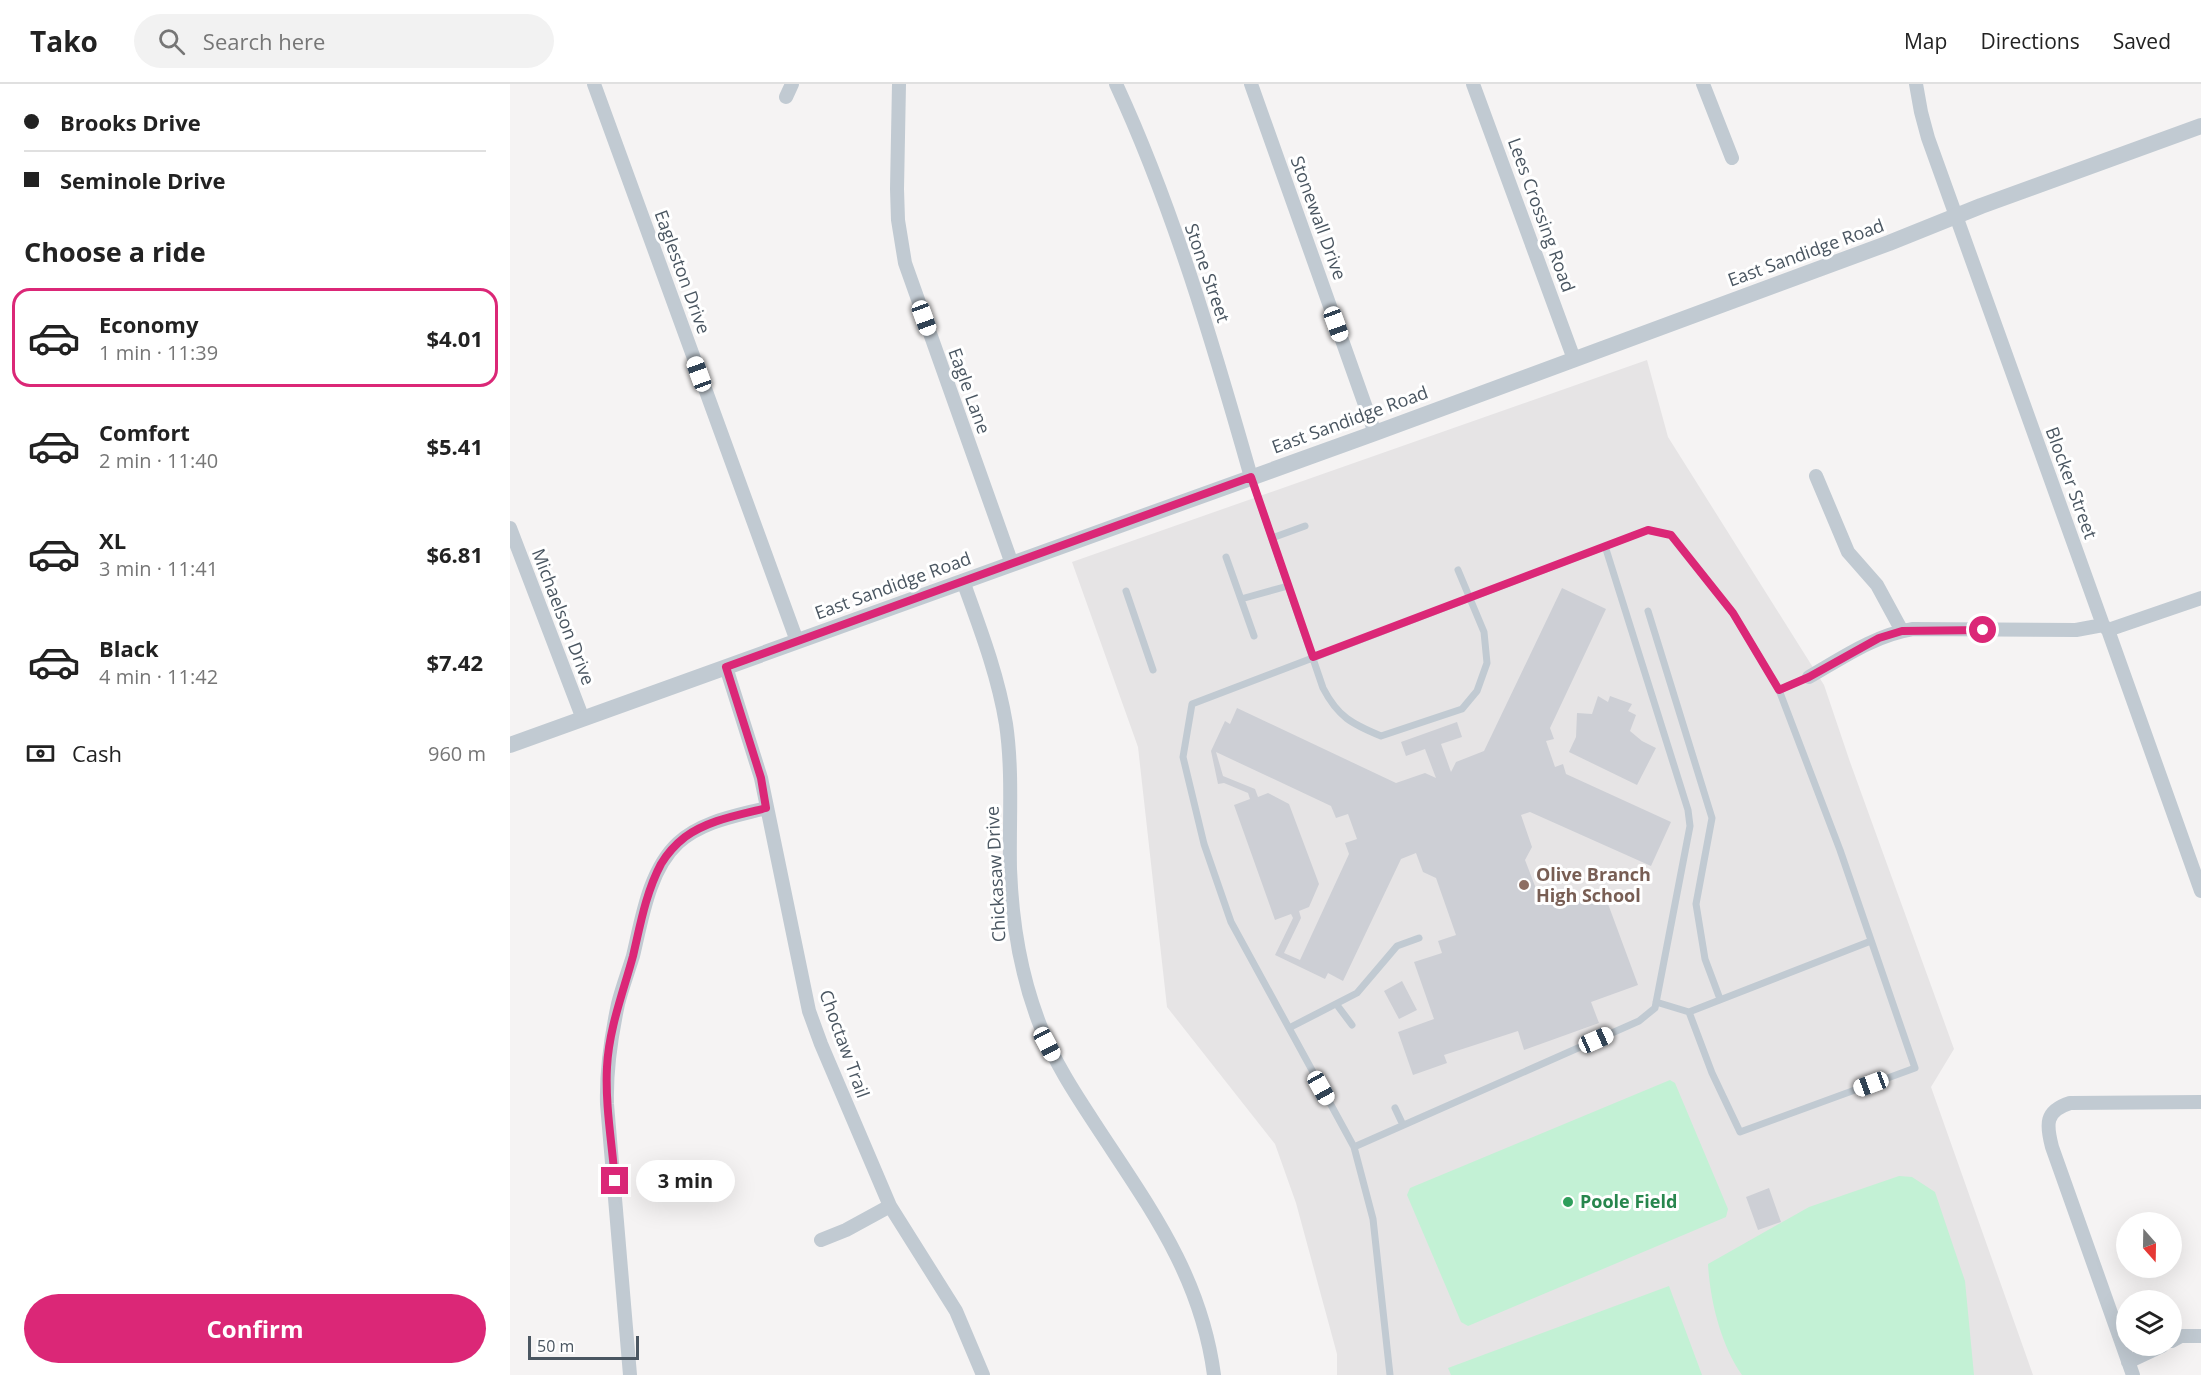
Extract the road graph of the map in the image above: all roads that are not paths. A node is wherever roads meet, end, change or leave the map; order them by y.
1 (594, 84) edge
2 (899, 84) edge
3 (1116, 84) edge
4 (1251, 84) edge
5 (1473, 84) edge
6 (1703, 84) edge
7 (1916, 84) edge
8 (2201, 126) edge
9 (1732, 159) dead end
10 (1957, 216) junction
11 (1574, 359) junction
12 (1375, 433) junction
13 (1816, 476) dead end
14 (1251, 477) junction
15 (1305, 526) dead end
16 (510, 529) edge
17 (1272, 538) junction
18 (1605, 546) junction
19 (1227, 557) dead end
20 (1012, 564) junction
21 (1458, 570) dead end
22 (963, 581) junction
23 (1288, 586) junction
24 (1126, 591) dead end
25 (1469, 598) junction
26 (2201, 598) edge
27 (1241, 599) junction
28 (1648, 611) dead end
29 (2106, 628) junction
30 (1902, 631) junction
31 (1254, 636) dead end
32 (797, 641) junction
33 (1313, 657) junction
34 (726, 667) junction
35 (1153, 670) dead end
36 (1809, 677) joint
37 (1779, 690) junction
38 (582, 719) junction
39 (510, 745) edge
40 (766, 808) junction
41 (2201, 891) edge
42 (1419, 938) dead end
43 (1871, 941) junction
44 (1720, 999) junction
45 (1656, 1002) junction
46 (1337, 1005) junction
47 (1689, 1012) junction
48 (1352, 1025) dead end
49 (1289, 1028) junction
50 (2201, 1102) edge
51 (1395, 1108) dead end
52 (1403, 1125) junction
53 (1354, 1148) junction
54 (891, 1206) junction
55 (821, 1240) dead end
56 (2182, 1336) edge
57 (2201, 1336) edge
58 (2147, 1356) edge
59 (2130, 1368) edge
60 (630, 1375) edge
61 (983, 1375) edge
62 (1214, 1375) edge
63 (1390, 1375) edge

1 - 32 street, Eagleston Drive
2 - 20 street, Eagle Lane
3 - 14 street, Stone Street
4 - 12 street, Stonewall Drive
5 - 11 street, Lees Crossing Road
6 - 9 street
7 - 10 street, Blocker Street
8 - 10 street, East Sandidge Road
10 - 11 street, East Sandidge Road
10 - 29 street, Blocker Street
11 - 12 street, East Sandidge Road
12 - 14 street, East Sandidge Road
13 - 30 street
14 - 17 lane
14 - 20 street, East Sandidge Road
15 - 17 lane
16 - 38 street, Michaelson Drive
17 - 23 lane
18 - 25 lane
18 - 37 lane
18 - 45 lane
19 - 27 lane
20 - 22 street, East Sandidge Road
21 - 25 lane
22 - 32 street, East Sandidge Road
22 - 62 street, Chickasaw Drive
23 - 27 lane
23 - 33 lane
24 - 35 lane
25 - 33 lane
25 - 33 lane
26 - 29 street
27 - 31 lane
28 - 44 lane
29 - 30 street
29 - 41 street, Blocker Street
30 - 36 street
32 - 34 street, East Sandidge Road
33 - 49 lane
34 - 38 street, East Sandidge Road
34 - 40 street, Choctaw Trail
36 - 37 lane
37 - 43 lane
38 - 39 street, East Sandidge Road
40 - 54 street, Choctaw Trail
40 - 60 street
42 - 46 lane
43 - 44 lane
43 - 47 lane
44 - 47 lane
45 - 47 lane
45 - 52 lane
46 - 48 lane
46 - 49 lane
49 - 53 lane
50 - 59 street
51 - 52 lane
52 - 53 lane
53 - 63 lane
54 - 55 street
54 - 61 street, Choctaw Trail
56 - 57 street
58 - 59 street

